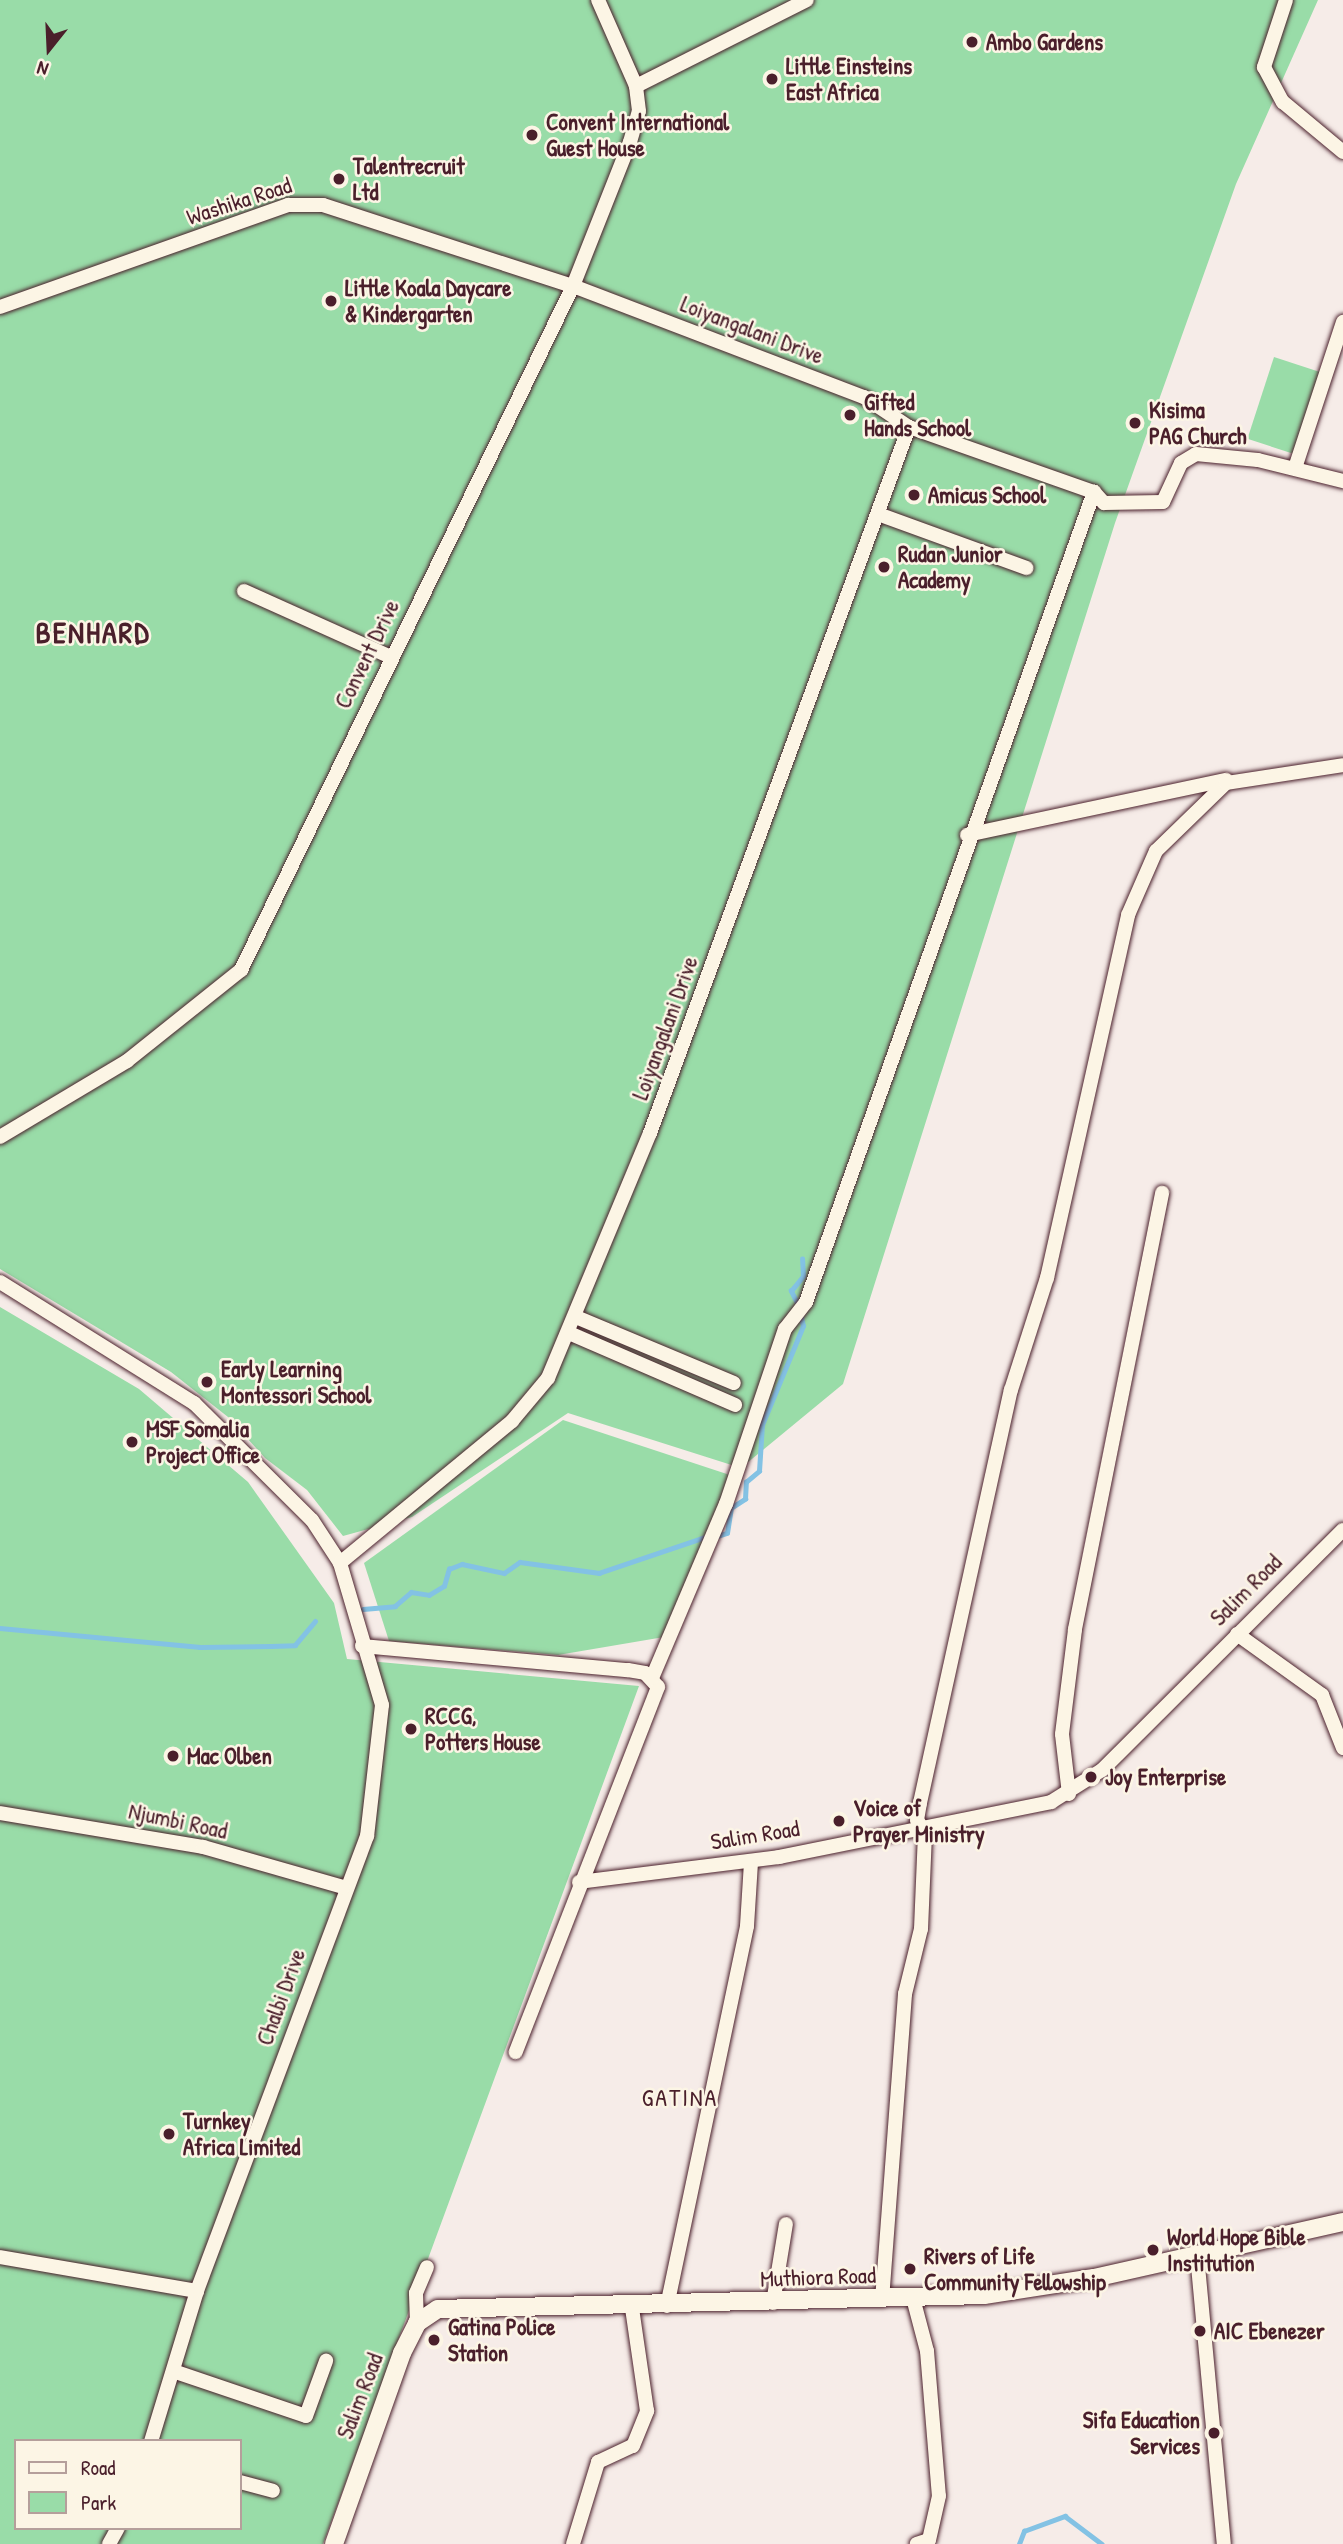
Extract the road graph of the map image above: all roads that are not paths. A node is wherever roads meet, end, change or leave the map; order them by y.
1 (598, 0) edge
2 (807, 0) edge
3 (1286, 0) edge
4 (636, 86) junction
5 (1343, 152) edge
6 (573, 286) junction
7 (0, 307) edge
8 (1343, 322) edge
9 (909, 427) junction
10 (1295, 468) junction
11 (1343, 481) edge
12 (1094, 492) junction
13 (878, 514) junction
14 (1026, 568) dead end
15 (244, 591) dead end
16 (391, 657) junction
17 (1343, 765) edge
18 (1238, 777) junction
19 (967, 835) junction
20 (0, 1137) edge
21 (1163, 1193) dead end
22 (0, 1282) edge
23 (576, 1317) junction
24 (569, 1333) junction
25 (734, 1383) dead end
26 (735, 1405) dead end
27 (1343, 1530) edge
28 (340, 1563) junction
29 (1237, 1634) junction
30 (362, 1647) junction
31 (652, 1678) junction
32 (1343, 1748) edge
33 (1069, 1794) junction
34 (0, 1813) edge
35 (925, 1832) junction
36 (751, 1862) junction
37 (579, 1882) junction
38 (344, 1887) junction
39 (516, 2052) dead end
40 (1343, 2222) edge
41 (786, 2224) dead end
42 (1197, 2256) junction
43 (0, 2257) edge
44 (427, 2267) dead end
45 (197, 2291) junction
46 (913, 2298) junction
47 (882, 2300) junction
48 (773, 2303) junction
49 (667, 2306) junction
50 (632, 2308) junction
51 (417, 2323) junction
52 (326, 2361) dead end
53 (173, 2371) junction
54 (152, 2439) edge
55 (242, 2483) edge
56 (272, 2491) dead end
57 (334, 2544) edge
58 (573, 2544) edge
59 (917, 2544) edge
60 (1224, 2544) edge

1 - 4 street
2 - 4 street
3 - 5 street
4 - 6 street, Convent Drive
6 - 7 street, Washika Road
6 - 9 street, Loiyangalani Drive
6 - 16 street, Convent Drive
8 - 10 street
9 - 12 street, Loiyangalani Drive
9 - 13 street, Loiyangalani Drive
10 - 11 street
10 - 12 street, Loiyangalani Drive
12 - 19 street
13 - 14 street
13 - 23 street, Loiyangalani Drive
15 - 16 street
16 - 20 street, Convent Drive
17 - 18 street
18 - 19 street
18 - 35 street
19 - 31 street
21 - 33 street
22 - 28 street, Chalbi Drive
23 - 24 street, Loiyangalani Drive
23 - 25 street
24 - 26 street
24 - 28 street, Loiyangalani Drive
27 - 29 street, Salim Road
28 - 30 street, Chalbi Drive
29 - 32 street
29 - 33 street, Salim Road
30 - 31 street
30 - 38 street, Chalbi Drive
31 - 37 street
33 - 35 street, Salim Road
34 - 38 street, Njumbi Road
35 - 36 street, Salim Road
35 - 47 street
36 - 37 street, Salim Road
36 - 49 street
37 - 39 street
38 - 45 street, Chalbi Drive
40 - 42 street, Muthiora Road
41 - 48 street
42 - 46 street, Muthiora Road
42 - 60 street
43 - 45 street
44 - 51 street, Salim Road
45 - 53 street, Chalbi Drive
46 - 47 street, Muthiora Road
46 - 59 street
47 - 48 street, Muthiora Road
48 - 49 street, Muthiora Road
49 - 50 street, Muthiora Road
50 - 51 street, Muthiora Road
50 - 58 street
51 - 57 street, Salim Road
52 - 53 street
53 - 54 street, Chalbi Drive
55 - 56 street

